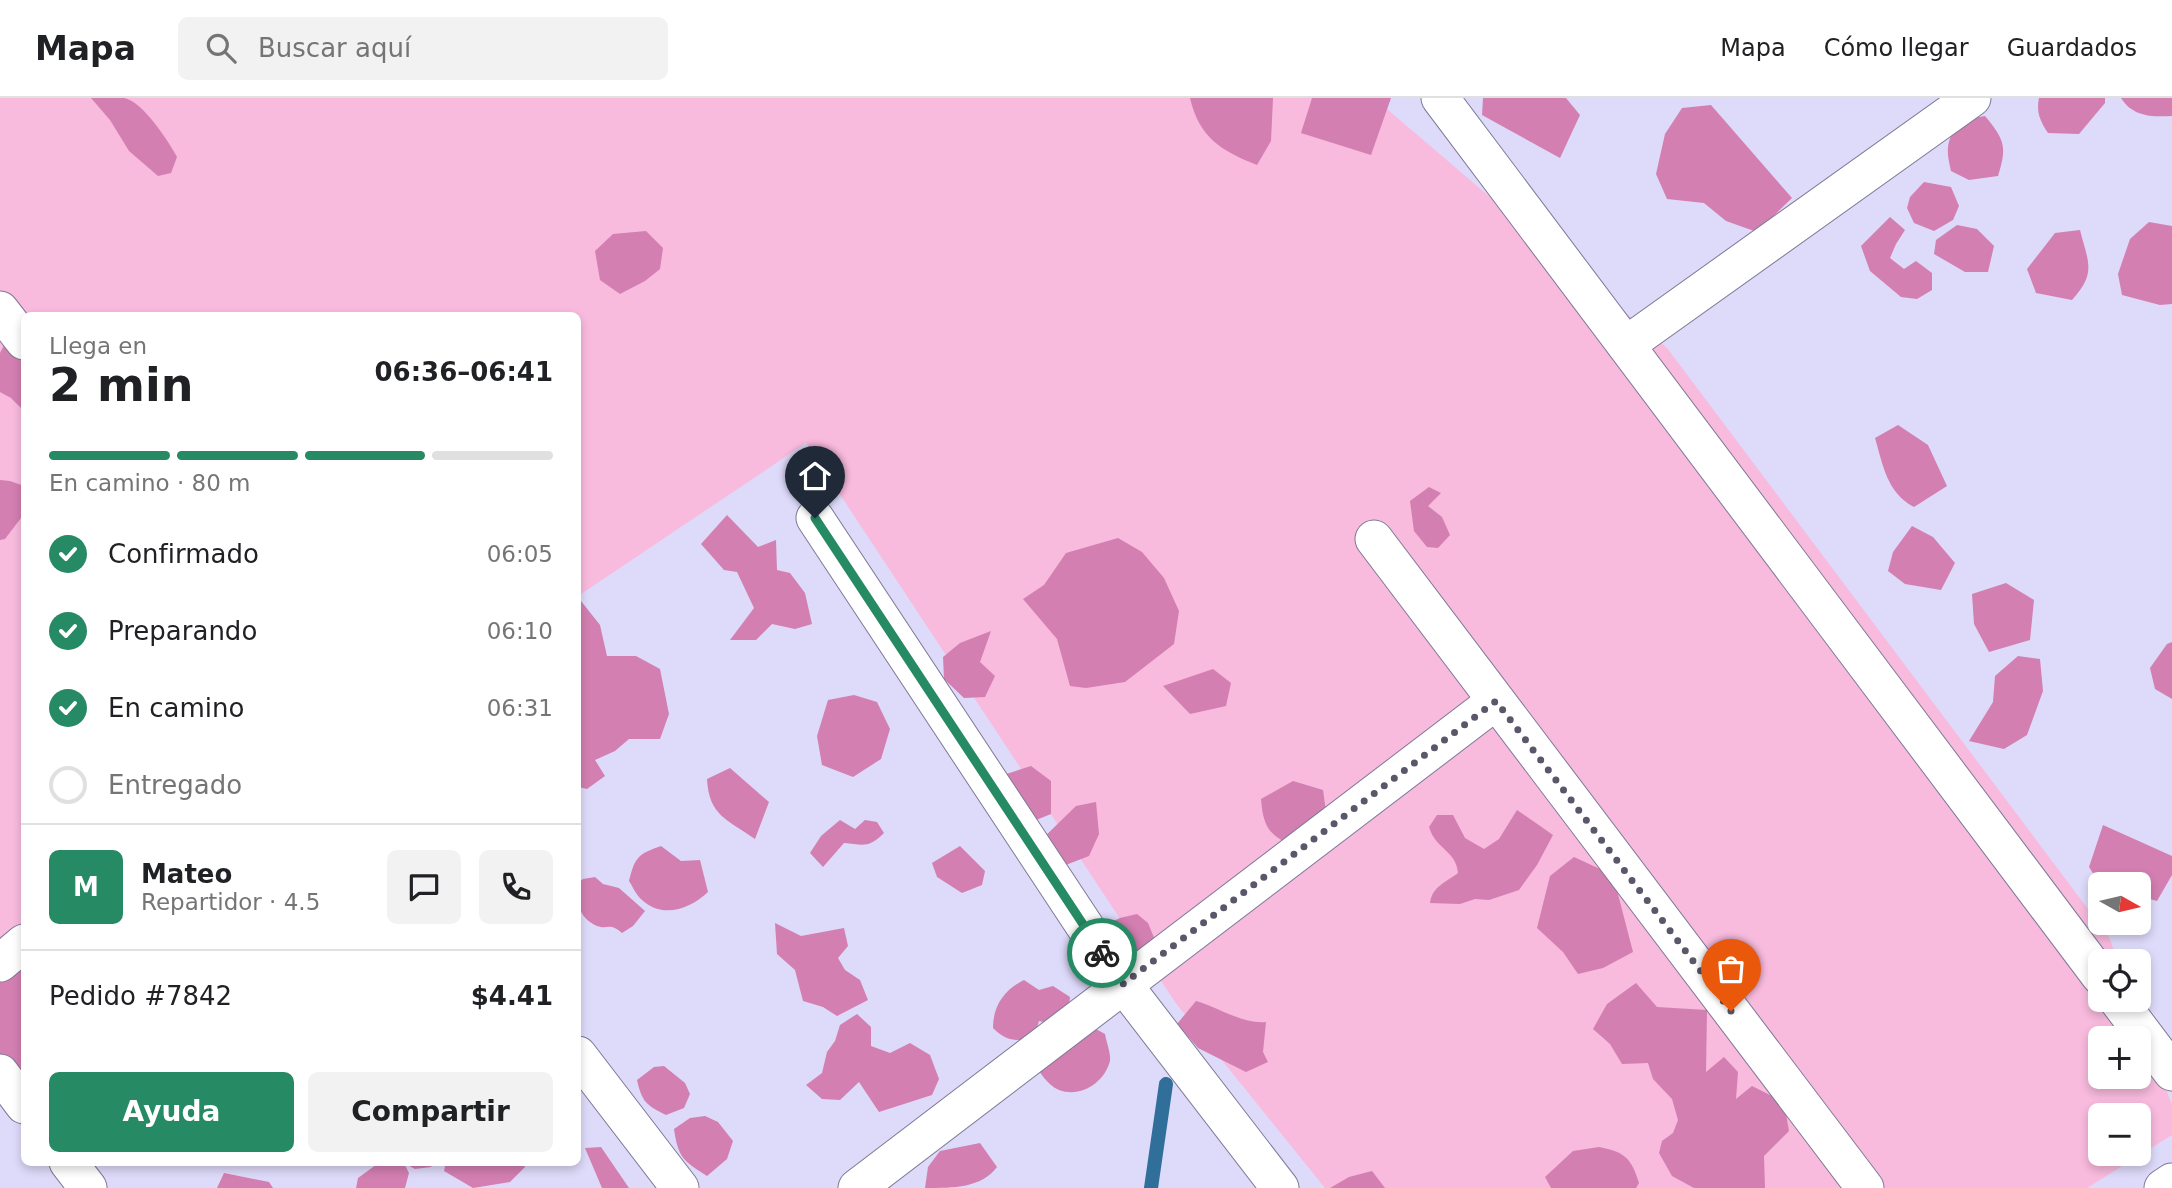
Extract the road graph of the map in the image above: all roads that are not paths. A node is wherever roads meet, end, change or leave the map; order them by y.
1 (1440, 98) edge
2 (1972, 98) edge
3 (0, 310) edge
4 (21, 337) edge
5 (1626, 345) junction
6 (815, 518) dead end
7 (1374, 539) dead end
8 (1496, 701) junction
9 (21, 946) edge
10 (2088, 960) edge
11 (0, 963) edge
12 (1123, 984) junction
13 (2127, 1012) edge
14 (581, 1059) edge
15 (2172, 1072) edge
16 (0, 1073) edge
17 (21, 1101) edge
18 (71, 1166) edge
19 (2172, 1182) edge
20 (88, 1188) edge
21 (680, 1188) edge
22 (857, 1188) edge
23 (1280, 1188) edge
24 (1865, 1188) edge
25 (2163, 1188) edge

1 - 5 street
2 - 5 street
3 - 4 street
5 - 10 street
6 - 12 street
7 - 8 street
8 - 12 street
8 - 24 street
9 - 11 street
12 - 22 street
12 - 23 street
13 - 15 street
14 - 21 street
16 - 17 street
18 - 20 street
19 - 25 street

